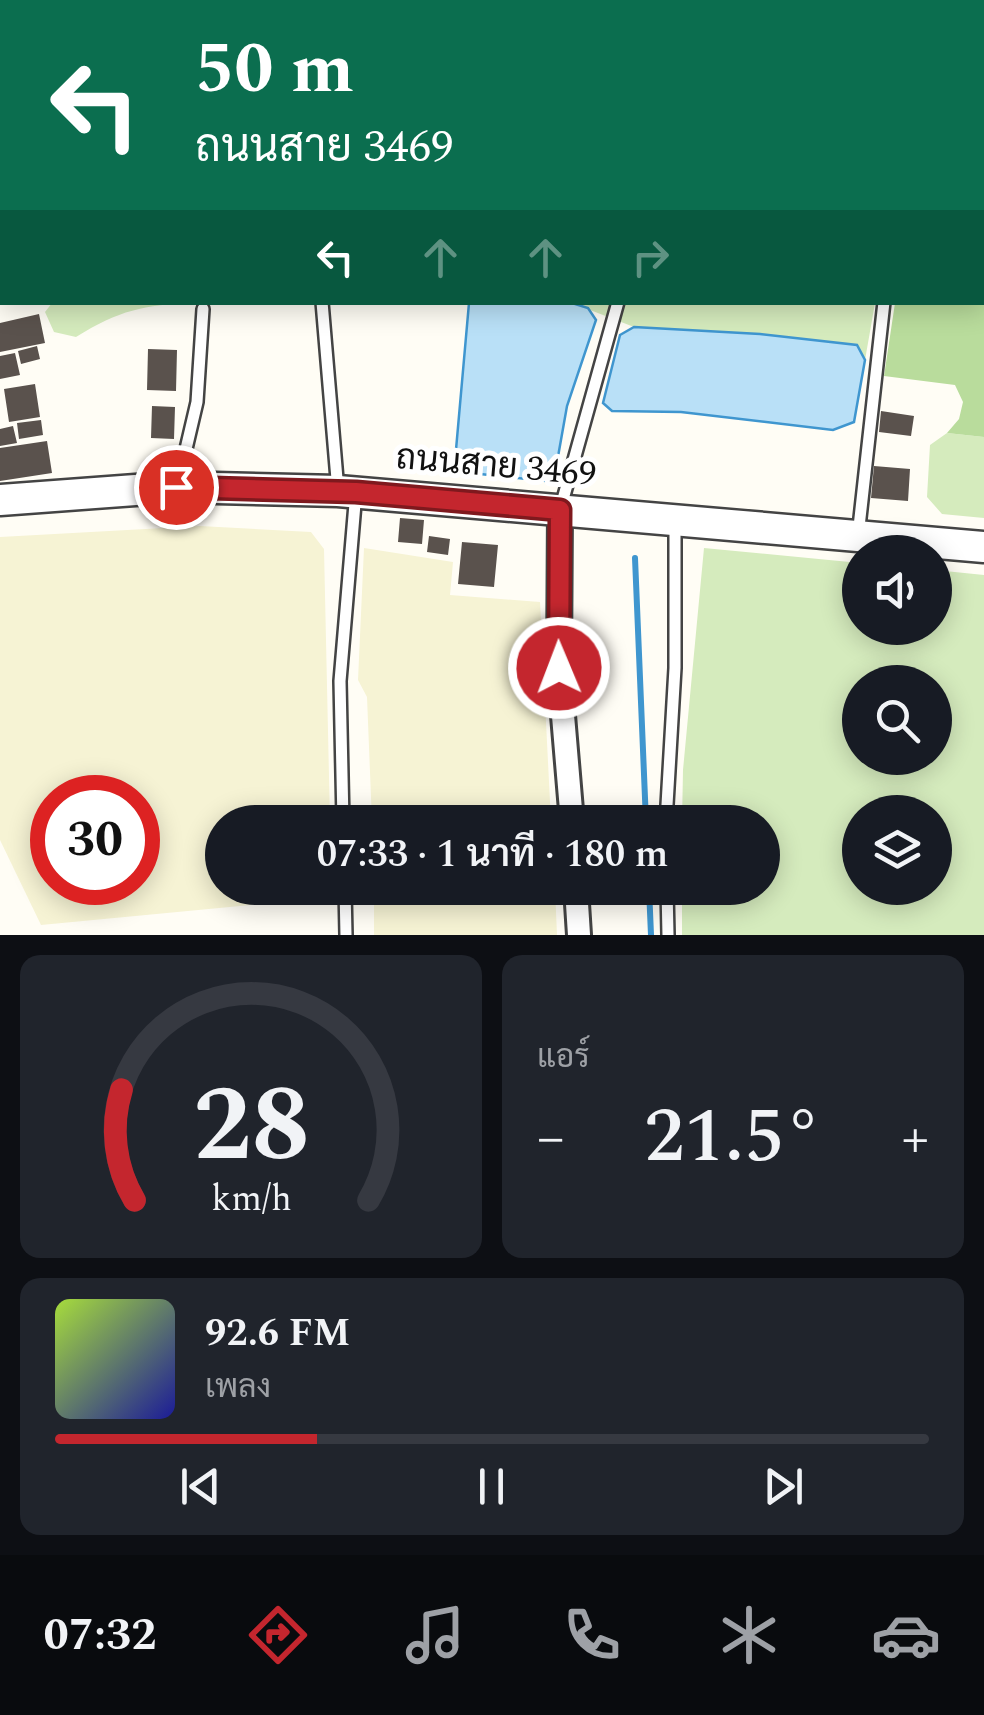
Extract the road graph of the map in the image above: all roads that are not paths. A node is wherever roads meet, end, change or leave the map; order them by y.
1 (322, 305) edge
2 (617, 305) edge
3 (884, 305) edge
4 (203, 309) dead end
5 (176, 487) junction
6 (347, 491) junction
7 (0, 500) edge
8 (560, 510) junction
9 (675, 520) junction
10 (847, 535) edge
11 (858, 535) edge
12 (952, 544) edge
13 (984, 547) edge
14 (344, 805) edge
15 (571, 805) edge
16 (667, 805) edge
17 (345, 905) edge
18 (577, 905) edge
19 (667, 905) edge
20 (346, 935) edge
21 (578, 935) edge
22 (668, 935) edge

1 - 6 lane
2 - 8 lane
3 - 11 lane
4 - 5 lane
5 - 6 street, ถนนสาย 3469
5 - 7 street, ถนนสาย 3469
6 - 8 street, ถนนสาย 3469
6 - 14 lane
8 - 9 street, ถนนสาย 3469
8 - 15 street
9 - 10 street, ถนนสาย 3469
9 - 16 lane
12 - 13 street, ถนนสาย 3469
17 - 20 lane
18 - 21 street
19 - 22 lane

